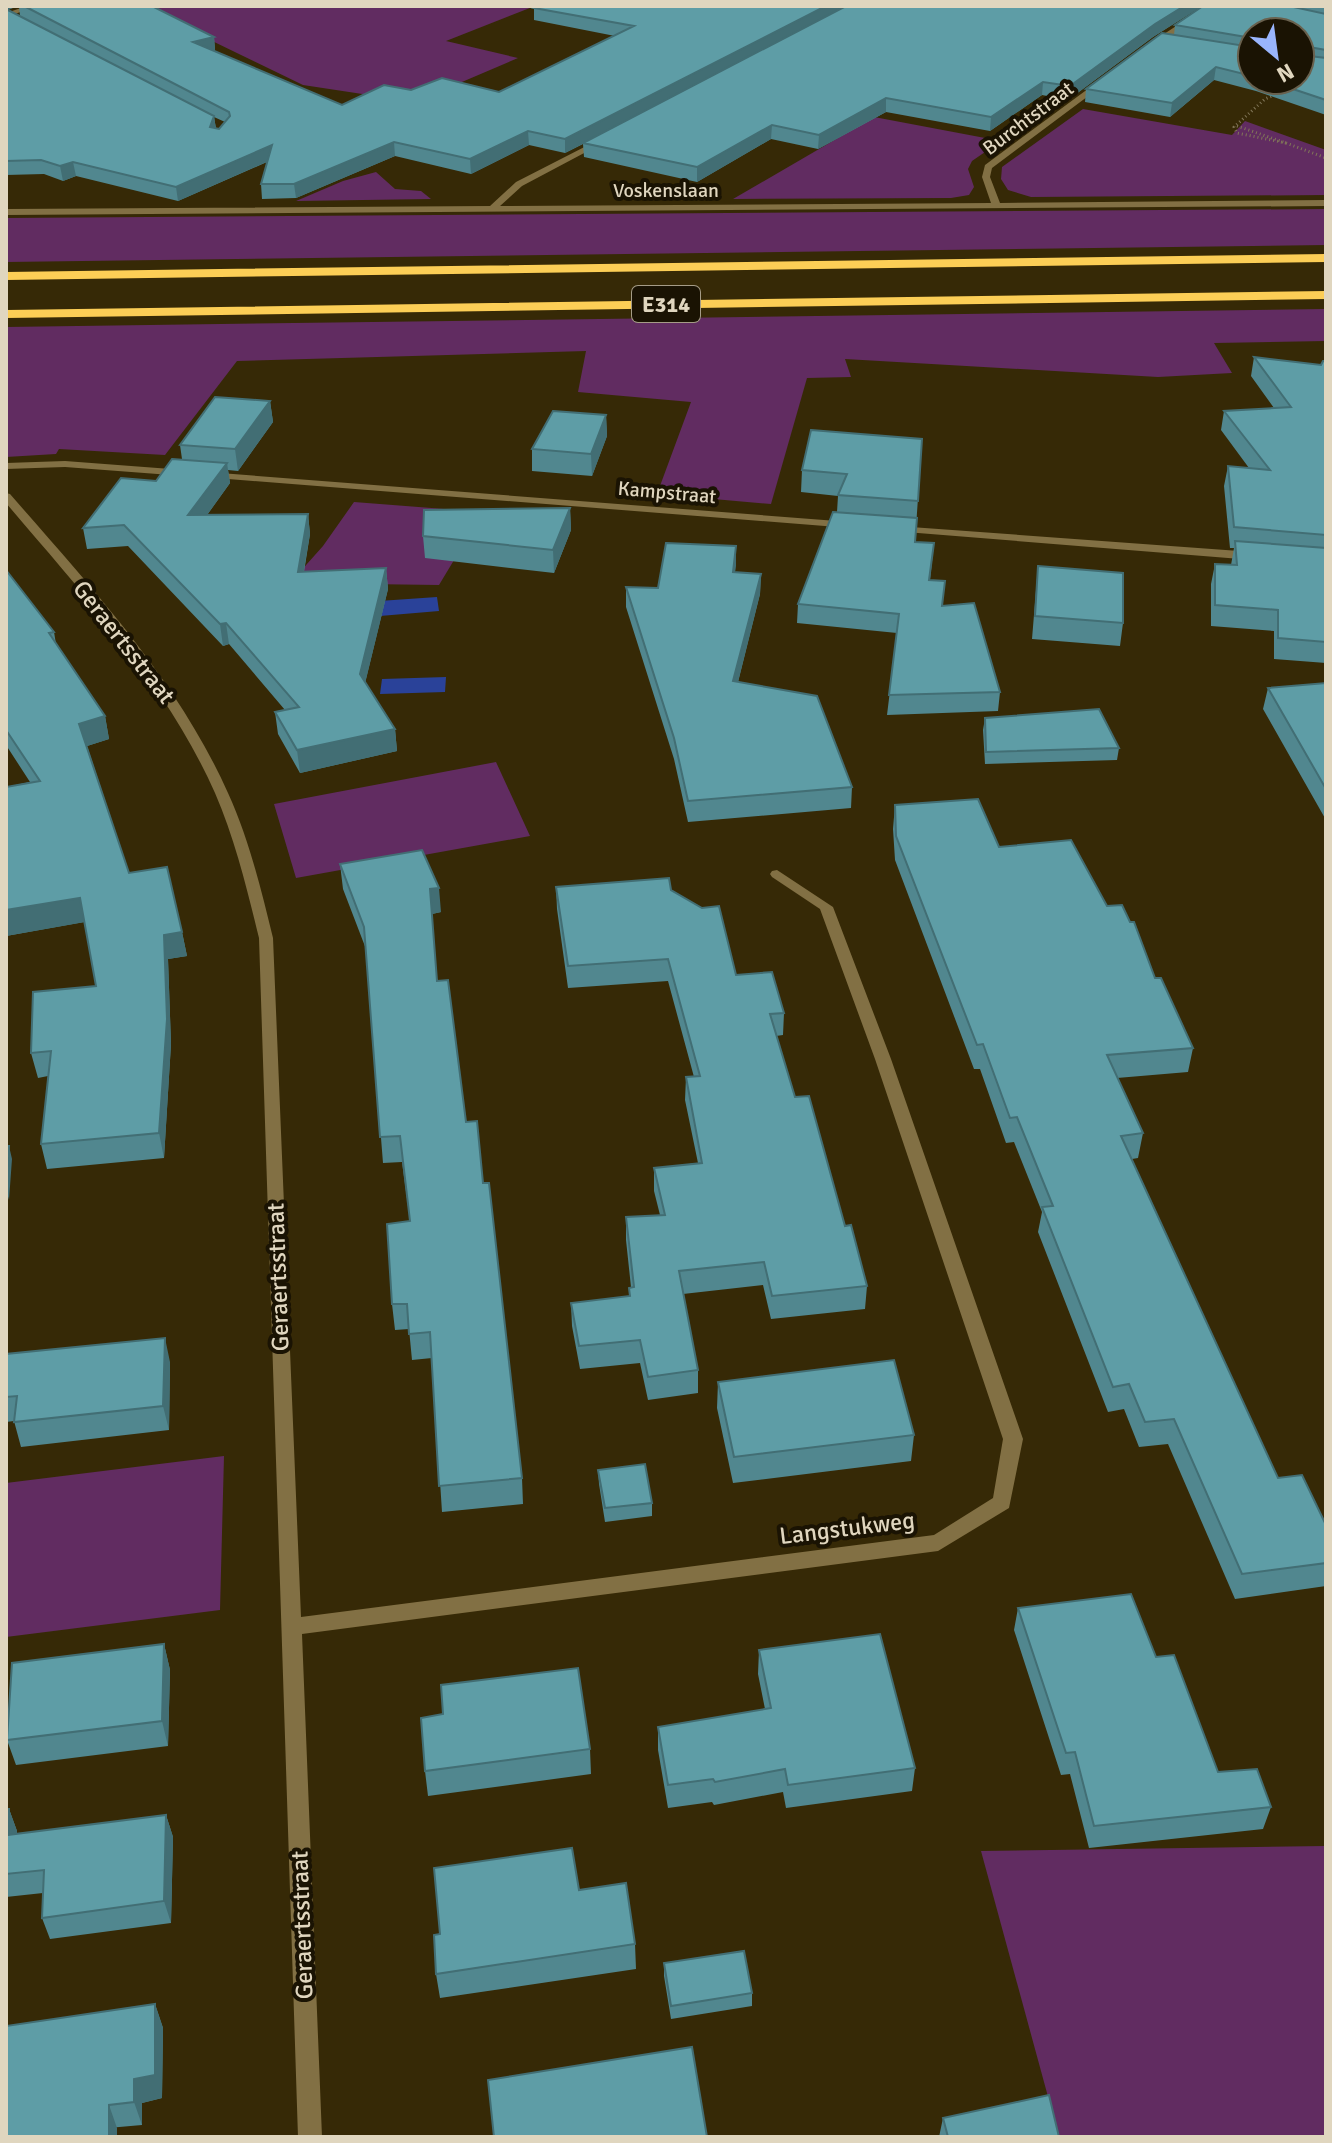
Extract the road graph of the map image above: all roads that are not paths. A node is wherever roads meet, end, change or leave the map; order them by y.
1 (34, 6) edge
2 (1212, 6) edge
3 (7, 15) edge
4 (21, 22) edge
5 (1158, 41) junction
6 (1182, 44) edge
7 (1146, 50) edge
8 (1110, 77) edge
9 (611, 135) edge
10 (1326, 203) edge
11 (997, 206) junction
12 (493, 208) junction
13 (6, 212) edge
14 (1326, 258) edge
15 (6, 276) edge
16 (1326, 295) edge
17 (6, 314) edge
18 (6, 466) edge
19 (6, 496) edge
20 (859, 526) edge
21 (890, 528) edge
22 (1274, 558) edge
23 (777, 874) dead end
24 (291, 1627) junction
25 (310, 2137) edge

1 - 3 street
2 - 5 street
3 - 4 street
5 - 6 street
5 - 7 street
8 - 11 street, Burchtstraat
9 - 12 street
10 - 11 street, Voskenslaan
11 - 12 street, Voskenslaan
12 - 13 street, Voskenslaan
14 - 15 highway, E314
16 - 17 highway, E314
18 - 20 street, Kampstraat
19 - 24 street, Geraertsstraat
21 - 22 street
23 - 24 street, Langstukweg
24 - 25 street, Geraertsstraat

